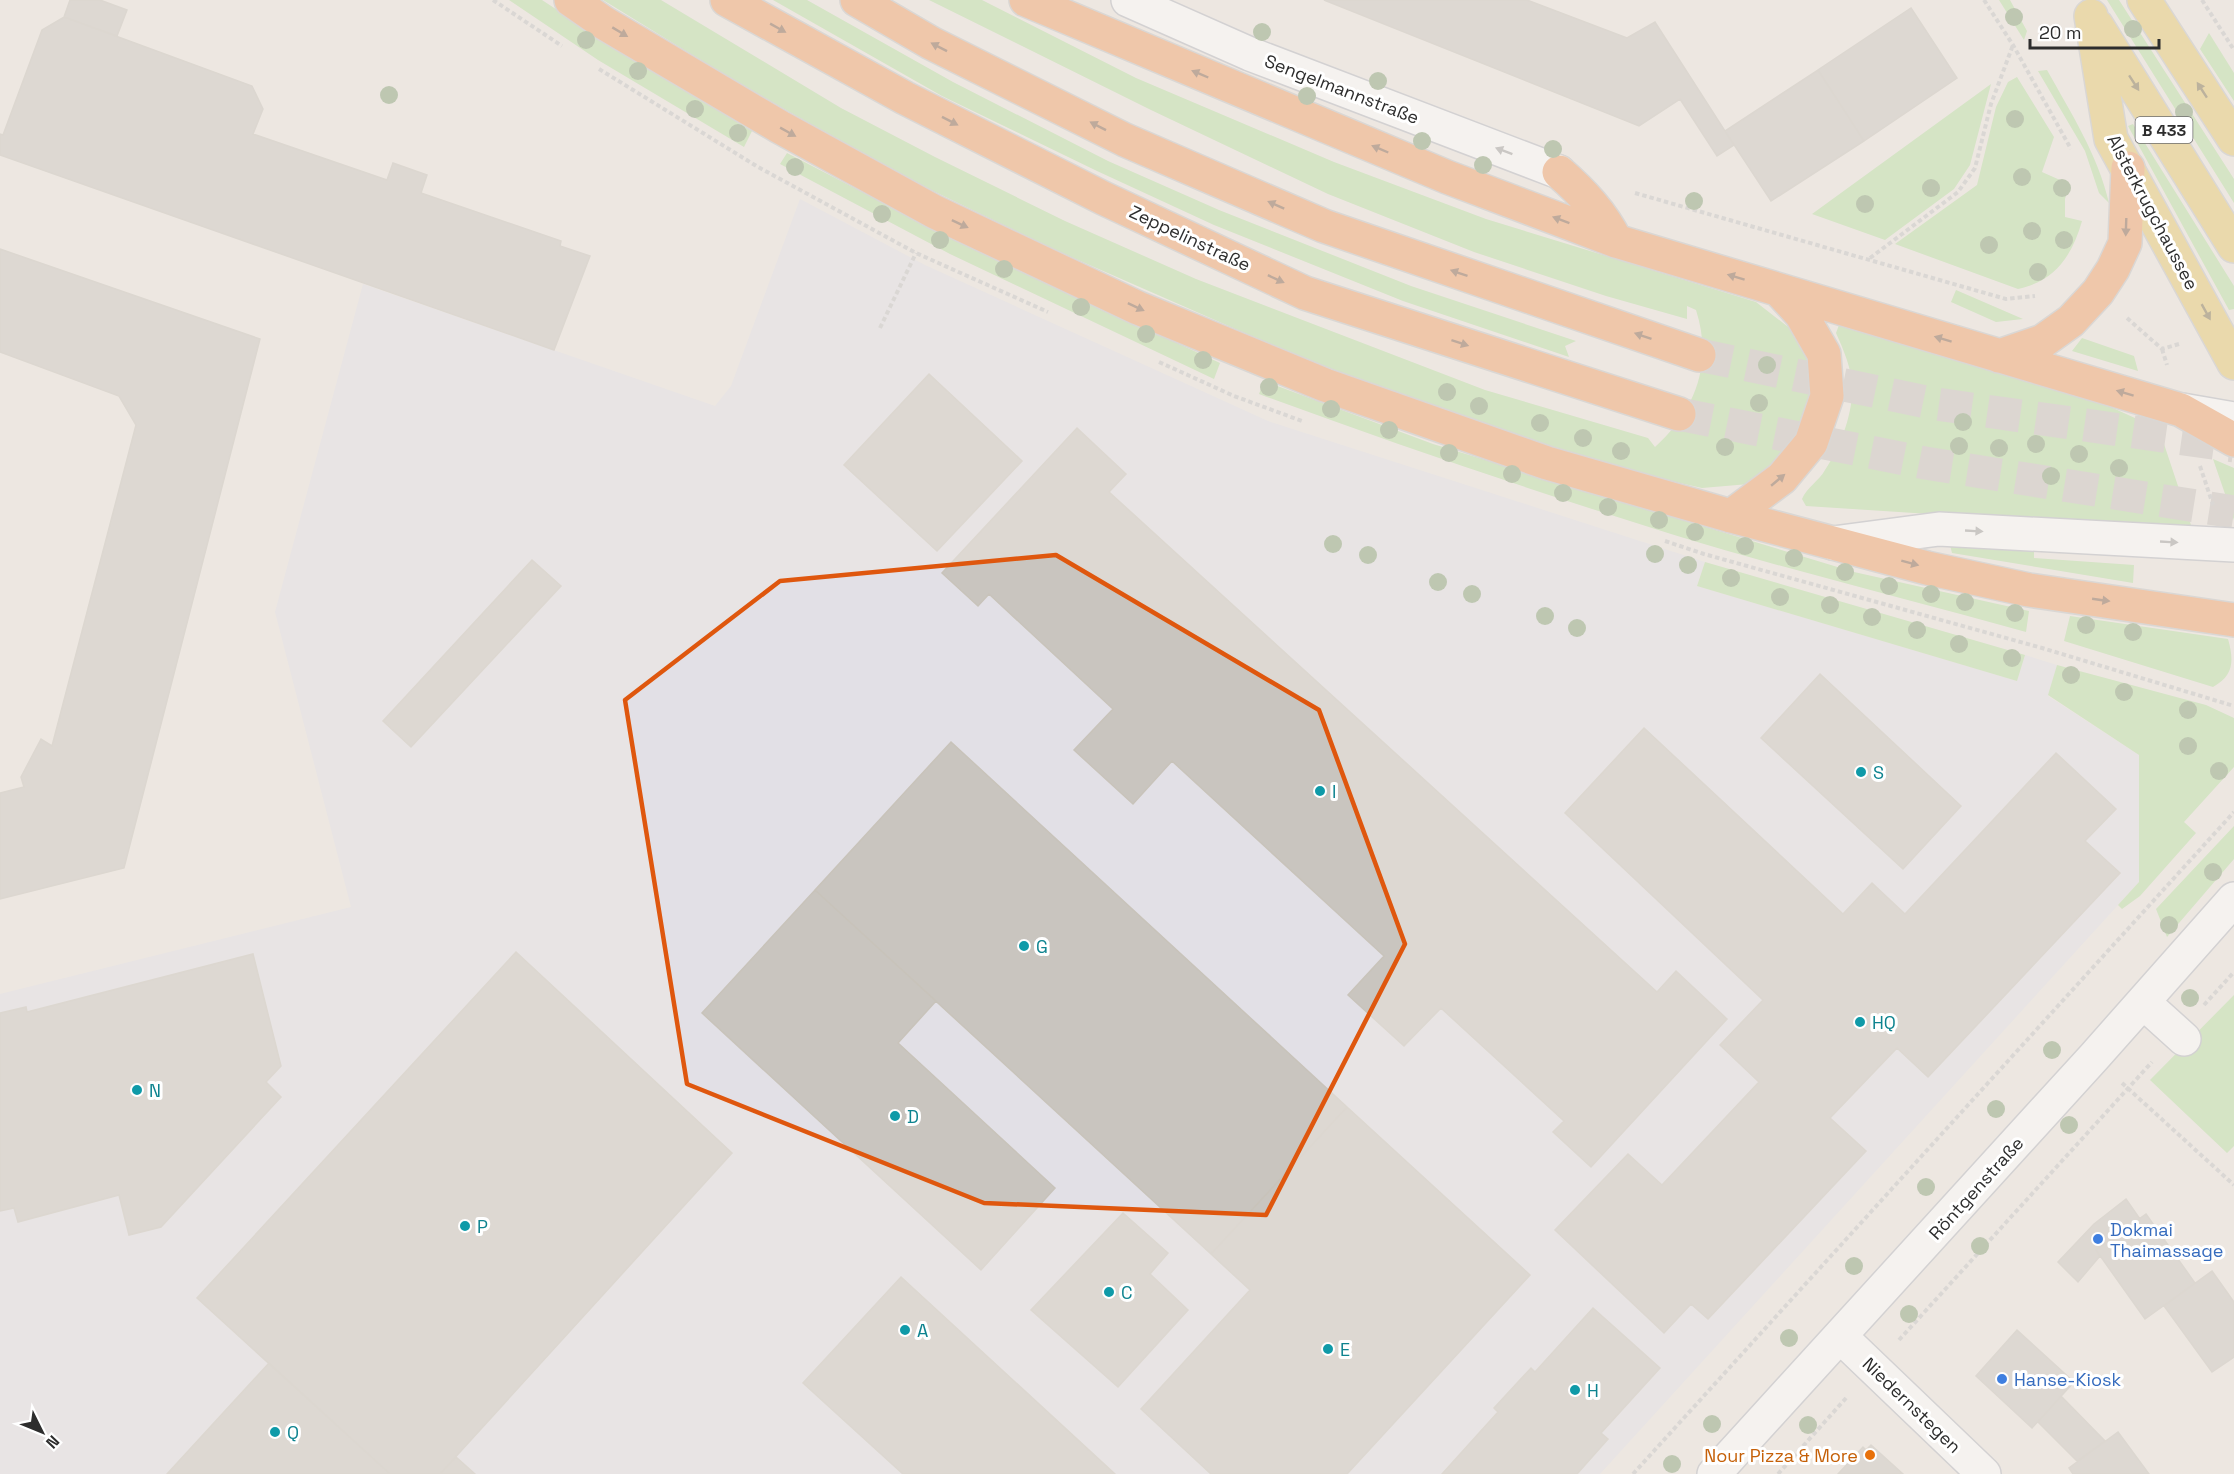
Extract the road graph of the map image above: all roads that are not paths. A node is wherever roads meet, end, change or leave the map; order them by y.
1 (571, 0) edge
2 (727, 0) edge
3 (857, 0) edge
4 (1026, 0) edge
5 (1128, 0) edge
6 (2144, 0) edge
7 (2085, 8) edge
8 (2234, 139) edge
9 (2128, 168) junction
10 (1559, 172) joint
11 (1616, 241) junction
12 (2234, 246) edge
13 (1779, 290) junction
14 (1699, 355) tunnel mouth
15 (1999, 356) junction
16 (2234, 363) edge
17 (2181, 410) junction
18 (1679, 414) tunnel mouth
19 (2234, 418) edge
20 (2234, 440) edge
21 (1731, 516) junction
22 (1833, 543) junction
23 (2234, 545) edge
24 (2234, 620) edge
25 (2234, 899) edge
26 (2143, 1002) junction
27 (2181, 1037) road end
28 (1841, 1337) junction
29 (1714, 1474) edge
30 (1984, 1474) edge

1 -> 21 highway
2 -> 18 highway, Zeppelinstraße
14 -> 3 highway
11 -> 4 highway
10 -> 5 street, Sengelmannstraße
8 -> 6 main road
7 - 9 main road, Alsterkrugchaussee
7 -> 12 main road, Alsterkrugchaussee / B 433
9 -> 15 highway
9 -> 16 main road, Alsterkrugchaussee
10 - 11 highway
13 -> 11 highway
15 -> 13 highway
21 -> 13 highway
17 -> 15 highway
17 - 19 street
17 - 20 highway
21 - 22 highway
22 -> 23 street
22 -> 24 highway
25 - 26 street, Röntgenstraße
26 - 27 street
26 - 28 street, Röntgenstraße
28 - 29 street, Röntgenstraße
28 - 30 street, Niedernstegen

